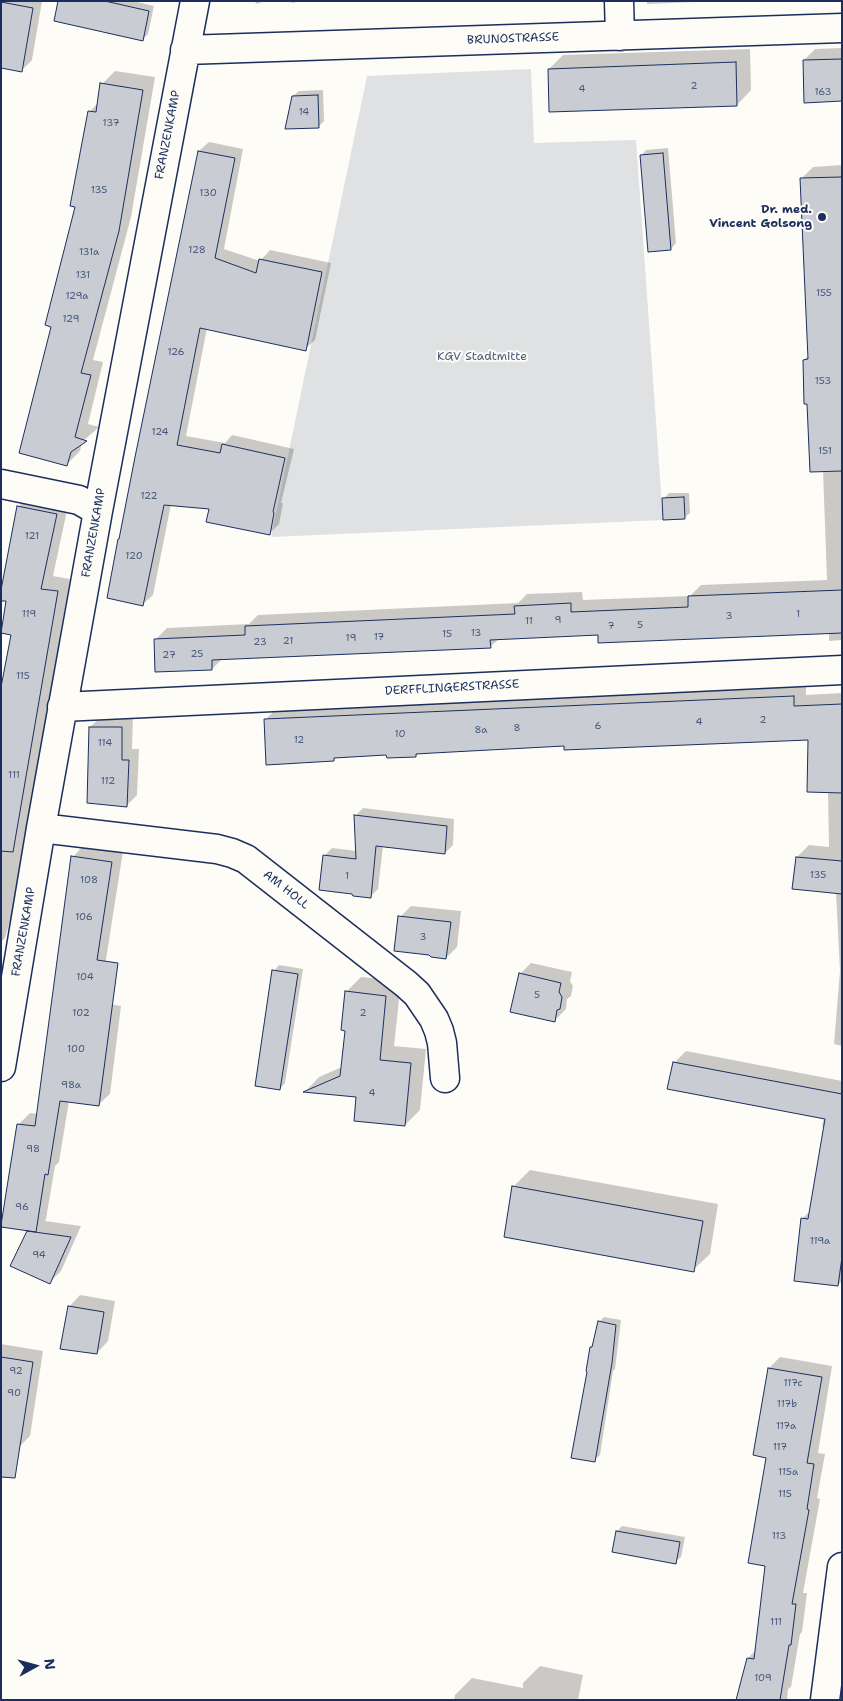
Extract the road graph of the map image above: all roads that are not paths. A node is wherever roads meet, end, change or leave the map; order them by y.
1 (195, 1) edge
2 (619, 1) edge
3 (842, 28) edge
4 (620, 36) junction
5 (185, 50) junction
6 (1, 484) edge
7 (98, 510) junction
8 (842, 670) edge
9 (62, 707) junction
10 (41, 828) junction
11 (1, 1067) edge
12 (445, 1078) dead end
13 (842, 1567) edge
14 (825, 1700) edge

1 - 5 street, FRANZENKAMP
2 - 4 street
3 - 4 street, BRUNOSTRASSE
4 - 5 street, BRUNOSTRASSE
5 - 7 street, FRANZENKAMP
6 - 7 street
7 - 9 street, FRANZENKAMP
8 - 9 street, DERFFLINGERSTRASSE
9 - 10 street, FRANZENKAMP
10 - 11 street, FRANZENKAMP
10 - 12 street, AM HOLL
13 - 14 street

